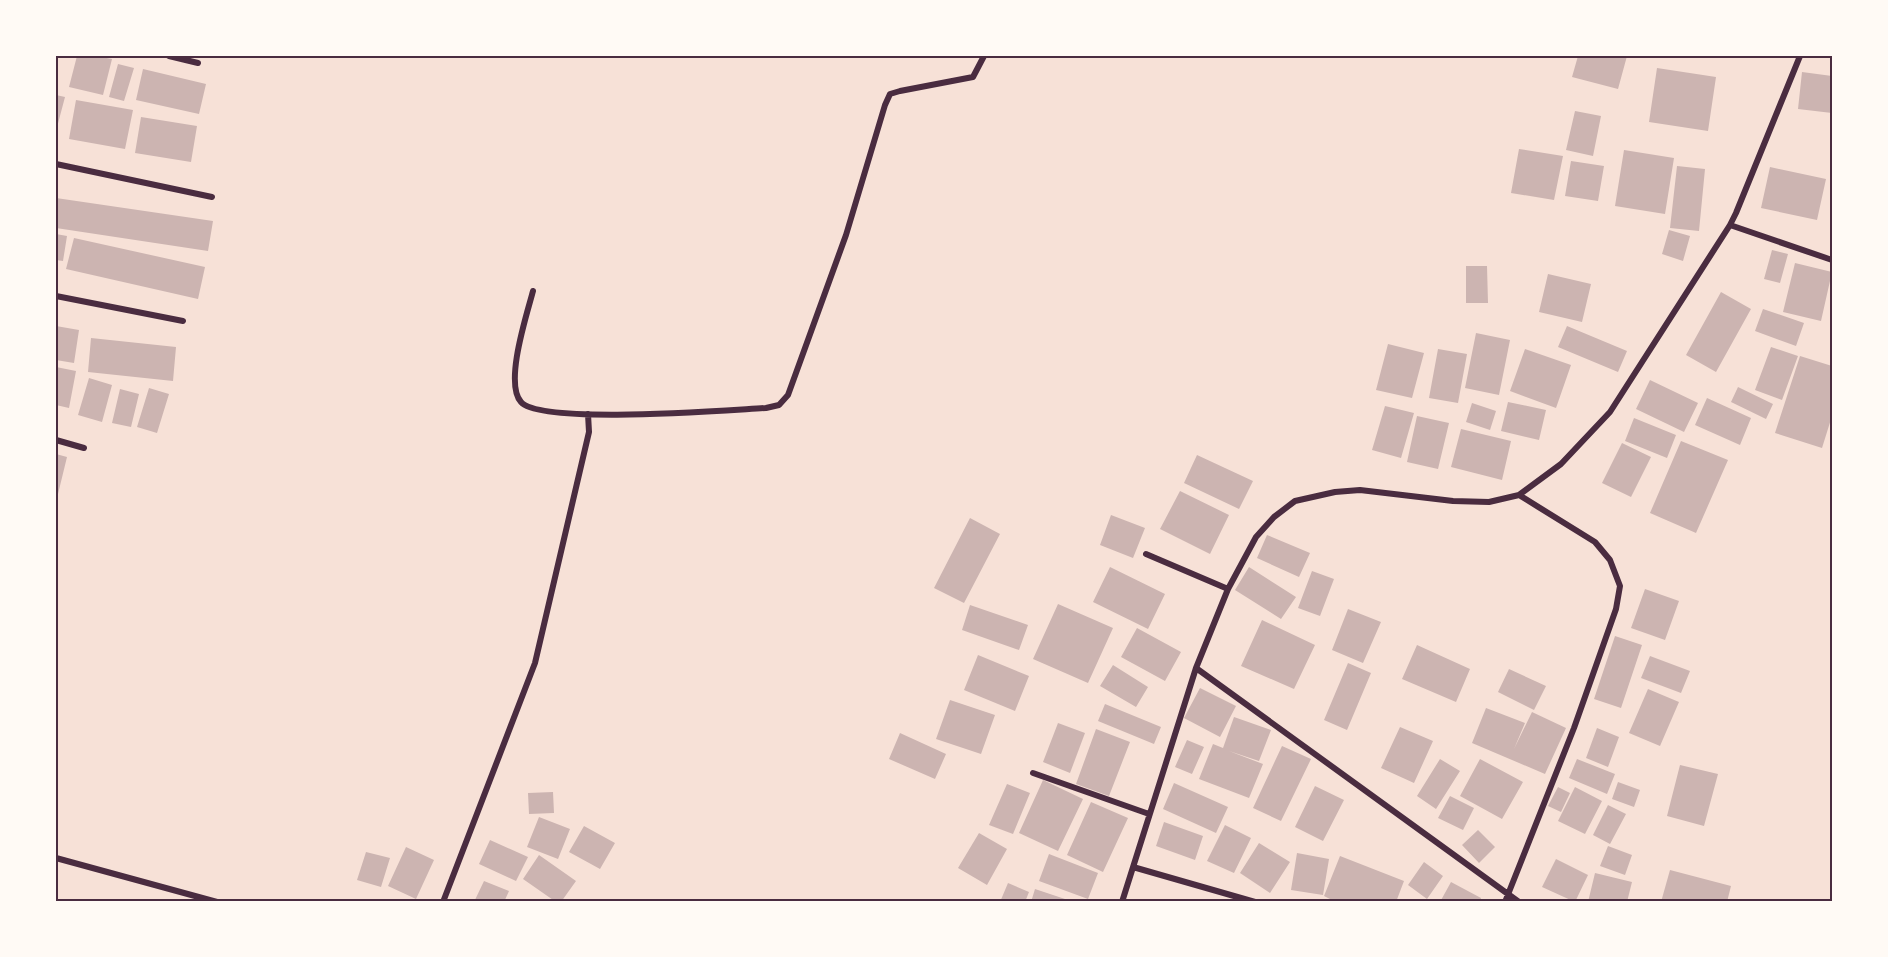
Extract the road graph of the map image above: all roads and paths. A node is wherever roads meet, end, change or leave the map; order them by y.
1 (169, 56) edge
2 (984, 56) edge
3 (1800, 56) edge
4 (198, 63) dead end
5 (56, 164) edge
6 (212, 197) dead end
7 (1730, 225) junction
8 (1833, 260) edge
9 (533, 291) dead end
10 (56, 296) edge
11 (183, 321) dead end
12 (588, 414) junction
13 (56, 440) edge
14 (84, 448) dead end
15 (1519, 495) junction
16 (1146, 554) dead end
17 (1228, 589) junction
18 (1196, 668) junction
19 (1034, 773) dead end
20 (1149, 814) junction
21 (56, 858) edge
22 (1132, 867) junction
23 (1508, 894) junction
24 (217, 902) edge
25 (443, 902) edge
26 (1122, 902) edge
27 (1255, 902) edge
28 (1505, 902) edge
29 (1519, 902) edge

1 - 4 street
2 - 12 street
3 - 7 street
5 - 6 street
7 - 8 street
7 - 15 street
9 - 12 street
10 - 11 street
12 - 25 street
13 - 14 street
15 - 17 street
15 - 23 street
16 - 17 street
17 - 18 street
18 - 20 street
18 - 23 street
19 - 20 street
20 - 22 street
21 - 24 street
22 - 26 street
22 - 27 street
23 - 28 street
23 - 29 street

